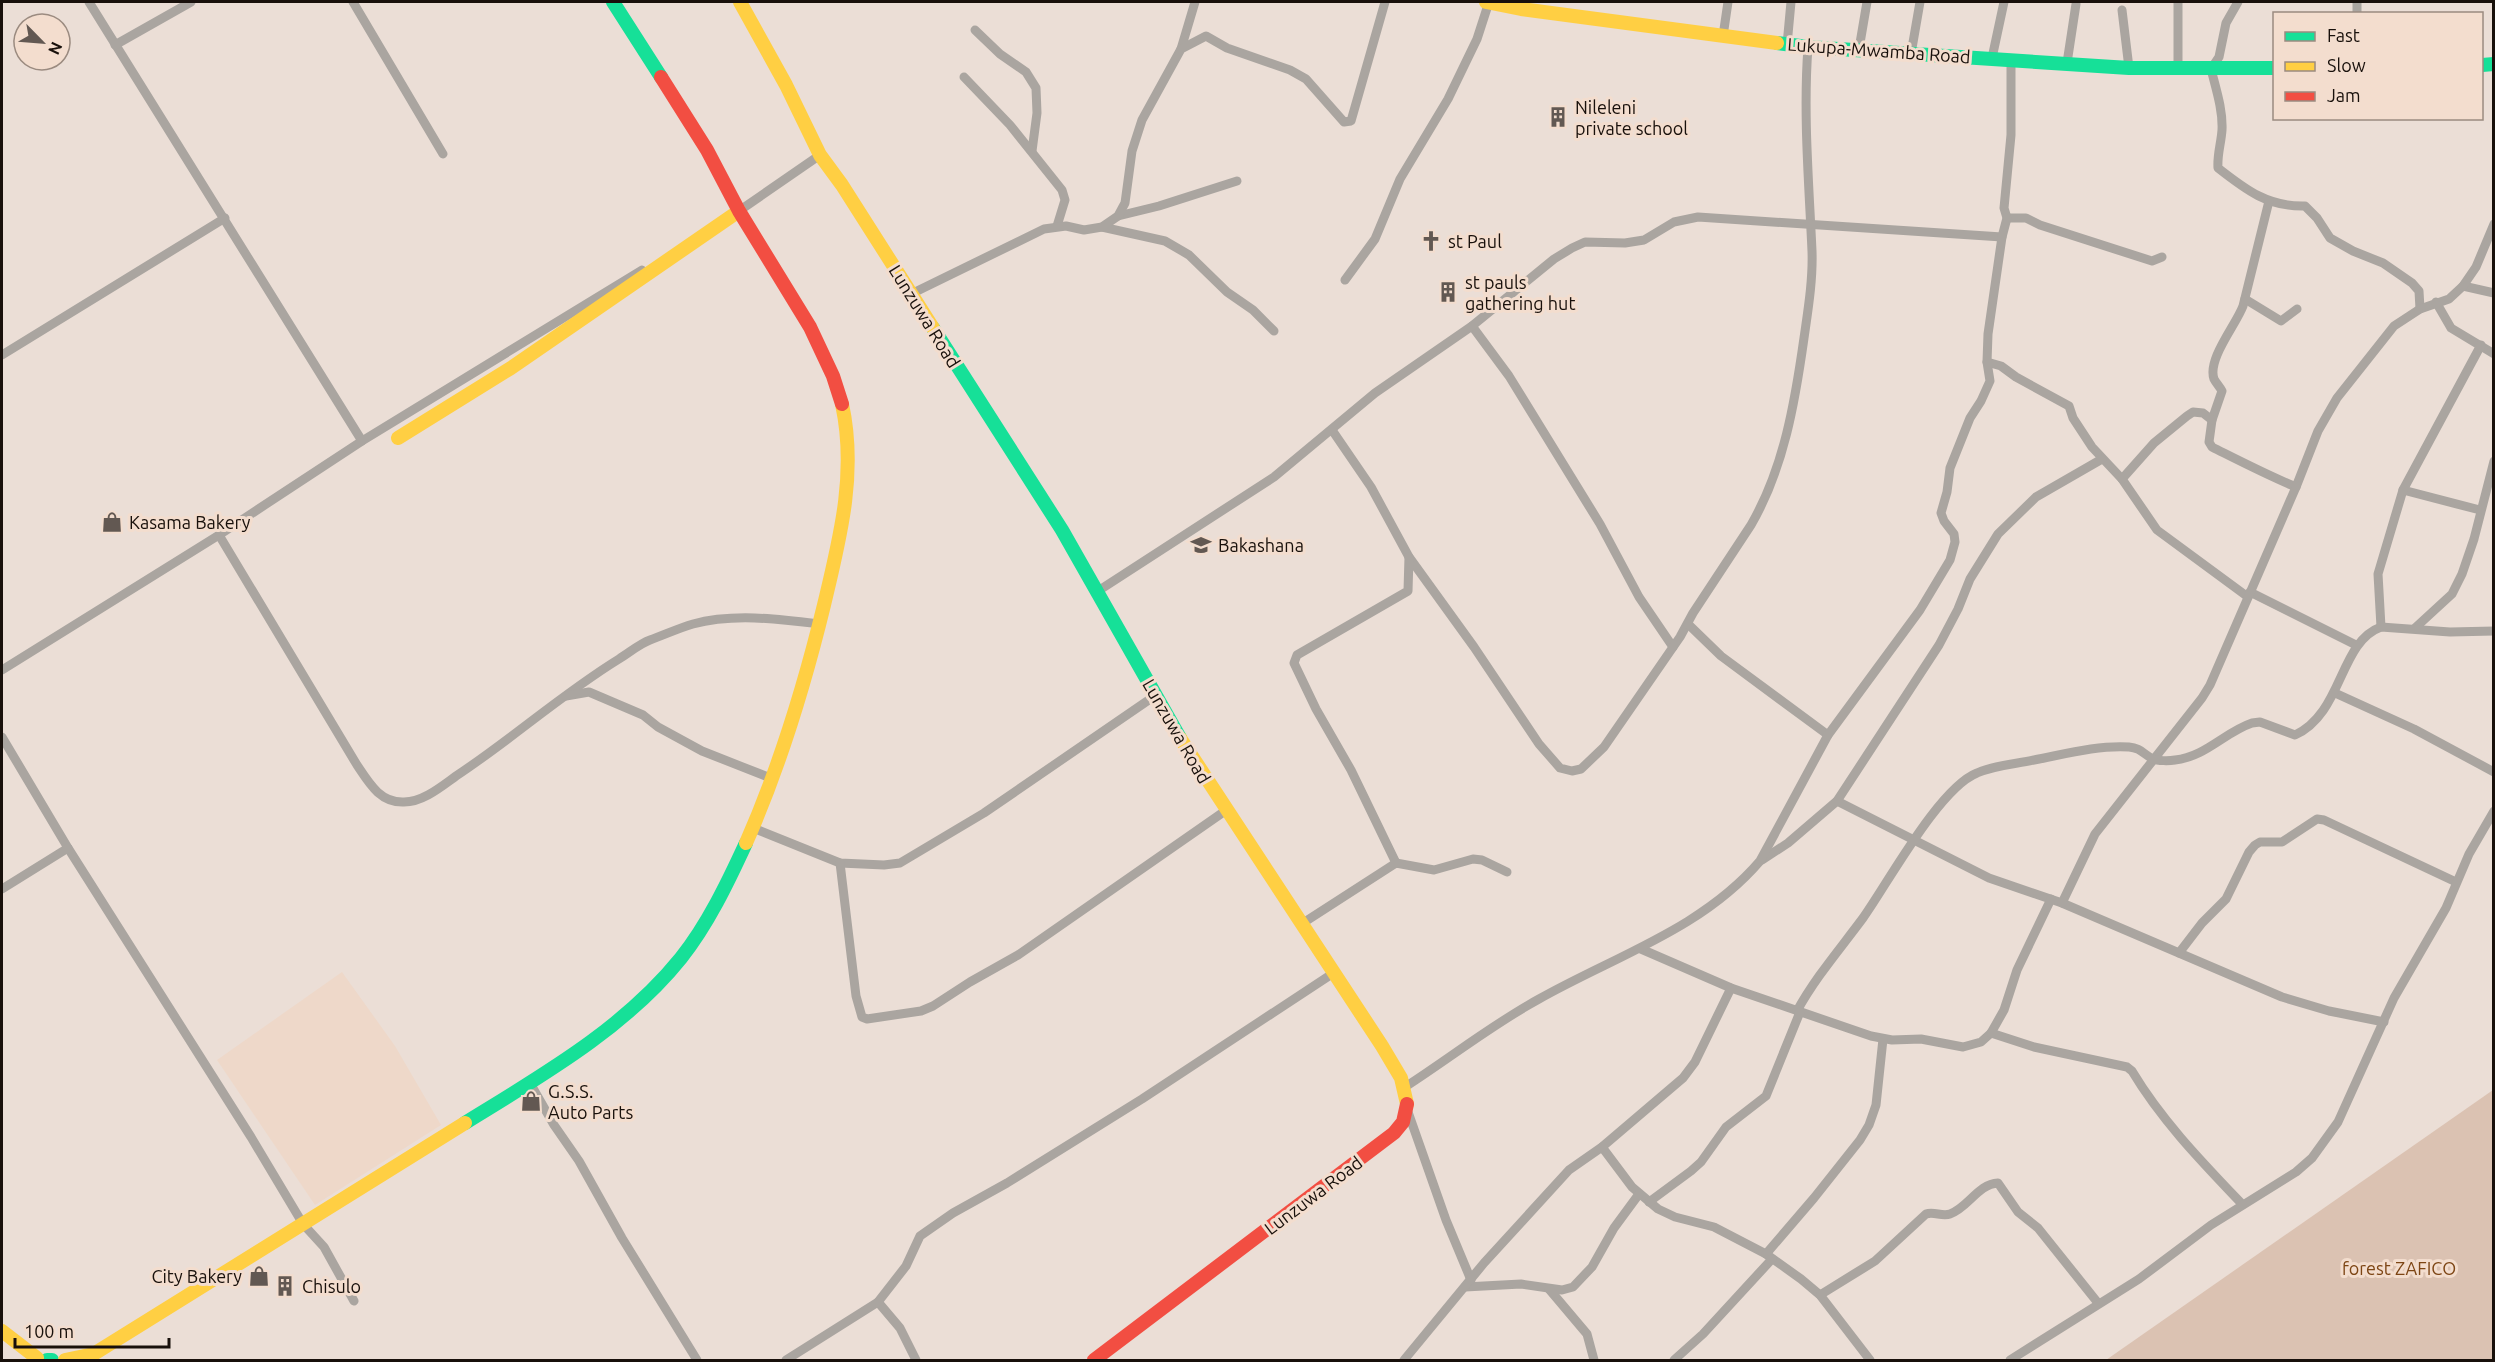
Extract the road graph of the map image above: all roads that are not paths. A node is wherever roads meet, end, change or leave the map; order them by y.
1 (89, 2) edge
2 (191, 2) edge
3 (353, 2) edge
4 (613, 2) edge
5 (740, 2) edge
6 (1195, 2) edge
7 (1385, 2) edge
8 (1487, 2) edge
9 (1728, 2) edge
10 (1791, 2) edge
11 (1868, 2) edge
12 (1920, 2) edge
13 (2004, 2) edge
14 (2178, 2) edge
15 (2238, 2) edge
16 (2076, 4) dead end
17 (1522, 5) edge
18 (2122, 10) dead end
19 (975, 30) dead end
20 (1723, 36) junction
21 (115, 45) junction
22 (1787, 45) junction
23 (1808, 46) junction
24 (1180, 49) junction
25 (1859, 49) junction
26 (1911, 54) junction
27 (1992, 58) junction
28 (2011, 59) junction
29 (2067, 63) junction
30 (2129, 68) junction
31 (2178, 68) junction
32 (2273, 68) edge
33 (2211, 69) junction
34 (964, 76) dead end
35 (1032, 151) junction
36 (443, 154) dead end
37 (820, 155) junction
38 (1237, 181) dead end
39 (2269, 201) junction
40 (739, 211) junction
41 (1118, 216) junction
42 (225, 218) junction
43 (2007, 218) junction
44 (1809, 223) junction
45 (2493, 224) edge
46 (1057, 226) junction
47 (1102, 227) junction
48 (2002, 237) junction
49 (2162, 257) dead end
50 (1345, 280) dead end
51 (2463, 286) junction
52 (2493, 293) edge
53 (911, 294) junction
54 (2245, 299) junction
55 (2436, 303) junction
56 (2297, 309) dead end
57 (2420, 309) junction
58 (1472, 326) junction
59 (1274, 331) dead end
60 (2481, 345) junction
61 (2493, 354) edge
62 (2, 355) edge
63 (1987, 362) junction
64 (2212, 420) junction
65 (1332, 430) junction
66 (398, 438) dead end
67 (362, 441) junction
68 (2102, 459) junction
69 (2493, 460) edge
70 (2122, 479) junction
71 (2296, 487) junction
72 (2403, 490) junction
73 (2480, 510) junction
74 (219, 535) junction
75 (1409, 557) junction
76 (1098, 591) junction
77 (2249, 594) junction
78 (820, 624) junction
79 (1688, 624) junction
80 (2381, 627) junction
81 (2415, 628) junction
82 (2493, 631) edge
83 (2356, 645) junction
84 (1673, 647) junction
85 (2, 670) edge
86 (2335, 693) junction
87 (1156, 695) junction
88 (564, 696) junction
89 (1828, 735) junction
90 (2, 736) edge
91 (2153, 759) junction
92 (2493, 772) edge
93 (773, 779) junction
94 (1837, 801) junction
95 (1225, 811) junction
96 (2493, 811) edge
97 (753, 828) junction
98 (1914, 840) junction
99 (68, 848) junction
100 (1760, 861) junction
101 (840, 863) junction
102 (1396, 863) junction
103 (1507, 873) dead end
104 (2456, 882) junction
105 (2, 889) edge
106 (2051, 899) junction
107 (2062, 903) junction
108 (1303, 923) junction
109 (1641, 949) junction
110 (2179, 952) junction
111 (1335, 972) junction
112 (1731, 988) junction
113 (1799, 1012) junction
114 (2384, 1022) junction
115 (1991, 1032) junction
116 (1883, 1039) junction
117 (530, 1083) junction
118 (1405, 1087) junction
119 (1408, 1112) junction
120 (1602, 1147) junction
121 (1639, 1194) junction
122 (1649, 1202) junction
123 (2242, 1203) junction
124 (303, 1224) junction
125 (1769, 1256) junction
126 (1468, 1283) junction
127 (1549, 1289) junction
128 (1820, 1295) junction
129 (354, 1301) dead end
130 (878, 1302) junction
131 (2098, 1303) junction
132 (2, 1336) edge
133 (87, 1358) edge
134 (23, 1360) edge
135 (44, 1360) edge
136 (52, 1360) edge
137 (65, 1360) edge
138 (697, 1360) edge
139 (786, 1360) edge
140 (916, 1360) edge
141 (1094, 1360) edge
142 (1404, 1360) edge
143 (1594, 1360) edge
144 (1674, 1360) edge
145 (1870, 1360) edge
146 (2010, 1360) edge

1 - 21 street
2 - 21 street
3 - 36 street
4 - 40 street
5 - 37 street, Lunzuwa Road
6 - 24 street
7 - 24 street
8 - 17 street, Lukupa-Mwamba Road
8 - 50 street
9 - 20 street
10 - 22 street
11 - 25 street
12 - 26 street
13 - 27 street
14 - 31 street
15 - 33 street
16 - 29 street
17 - 20 street, Lukupa-Mwamba Road
18 - 30 street
19 - 35 street
20 - 22 street, Lukupa-Mwamba Road
21 - 42 street
22 - 23 street, Lukupa-Mwamba Road
23 - 25 street, Lukupa-Mwamba Road
23 - 44 street
24 - 41 street
25 - 26 street, Lukupa-Mwamba Road
26 - 27 street, Lukupa-Mwamba Road
27 - 28 street, Lukupa-Mwamba Road
28 - 29 street, Lukupa-Mwamba Road
28 - 43 street
29 - 30 street, Lukupa-Mwamba Road
30 - 31 street, Lukupa-Mwamba Road
31 - 33 street, Lukupa-Mwamba Road
32 - 33 street, Lukupa-Mwamba Road
33 - 39 street
34 - 35 street
35 - 46 street
37 - 40 street
37 - 53 street, Lunzuwa Road
38 - 41 street
39 - 54 street
39 - 57 street
40 - 66 street
40 - 67 street
40 - 78 street
41 - 47 street
42 - 62 street
42 - 67 street
43 - 48 street
43 - 49 street
44 - 48 street
44 - 58 street
44 - 79 street
45 - 51 street
46 - 47 street
46 - 53 street
47 - 59 street
48 - 63 street
51 - 52 street
51 - 55 street
53 - 76 street, Lunzuwa Road
54 - 56 street
54 - 64 street
55 - 57 street
55 - 60 street
57 - 71 street
58 - 65 street
58 - 84 street
60 - 61 street
60 - 72 street
63 - 68 street
63 - 89 street
64 - 70 street
64 - 71 street
65 - 75 street
65 - 76 street
67 - 74 street
68 - 70 street
68 - 94 street
69 - 73 street
70 - 77 street
71 - 77 street
72 - 73 street
72 - 80 street
73 - 81 street
74 - 85 street
74 - 88 street
75 - 84 street
75 - 102 street
76 - 87 street, Lunzuwa Road
77 - 83 street
77 - 91 street
78 - 88 street
78 - 93 street
79 - 84 street
79 - 89 street
80 - 81 street
80 - 83 street
81 - 82 street
83 - 86 street
86 - 91 street
86 - 92 street
87 - 95 street, Lunzuwa Road
87 - 101 street
88 - 93 street
89 - 100 street
90 - 99 street
91 - 98 street
91 - 107 street
93 - 97 street
94 - 98 street
94 - 100 street
95 - 101 street
95 - 108 street, Lunzuwa Road
96 - 104 street
97 - 101 street
97 - 117 street
98 - 106 street
98 - 113 street
99 - 105 street
99 - 124 street
100 - 109 street
102 - 103 street
102 - 108 street
104 - 110 street
104 - 114 street
106 - 107 street
106 - 115 street
107 - 110 street
108 - 111 street, Lunzuwa Road
109 - 112 street
109 - 118 street
110 - 114 street
111 - 118 street, Lunzuwa Road
111 - 130 street
112 - 113 street
112 - 120 street
113 - 116 street
113 - 122 street
114 - 123 street
115 - 116 street
115 - 123 street
116 - 125 street
117 - 124 street
117 - 138 street
118 - 119 street, Lunzuwa Road
119 - 126 street
119 - 141 street, Lunzuwa Road
120 - 121 street
120 - 126 street
121 - 122 street
121 - 127 street
122 - 125 street
123 - 131 street
124 - 129 street
124 - 133 street
125 - 128 street
125 - 144 street
126 - 127 street
126 - 142 street
127 - 143 street
128 - 131 street
128 - 145 street
130 - 139 street
130 - 140 street
131 - 146 street
132 - 135 street
133 - 137 street
134 - 135 street
135 - 136 street

